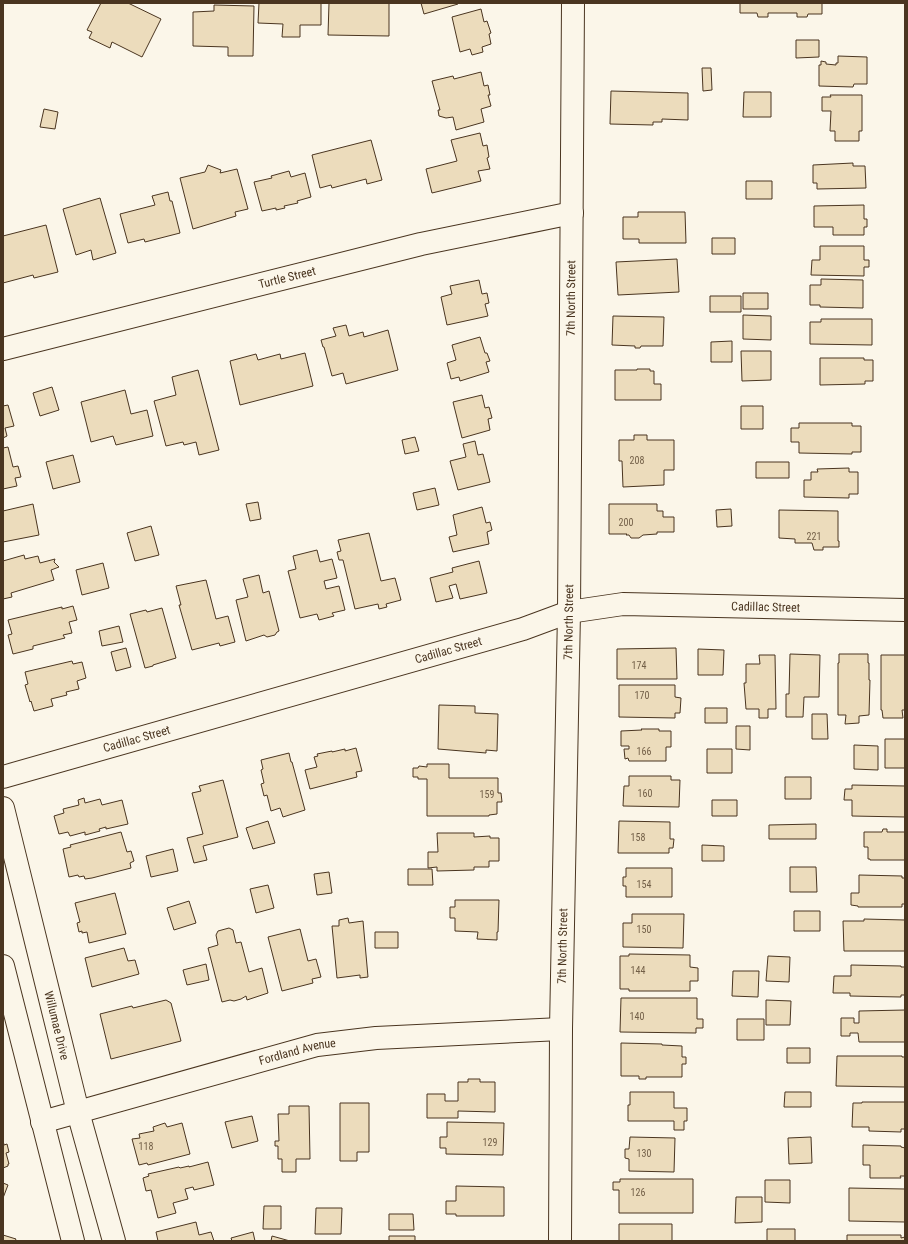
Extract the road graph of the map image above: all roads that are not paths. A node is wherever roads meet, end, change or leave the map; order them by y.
1 (573, 3) edge
2 (572, 213) junction
3 (3, 349) edge
4 (905, 610) edge
5 (569, 612) junction
6 (3, 777) edge
7 (3, 808) edge
8 (3, 966) edge
9 (561, 1029) junction
10 (78, 1112) junction
11 (42, 1122) junction
12 (73, 1241) edge
13 (114, 1241) edge
14 (560, 1241) edge

1 - 2 street, 7th North Street
2 - 3 street, Turtle Street
2 - 5 street, 7th North Street
4 - 5 street, Cadillac Street
5 - 6 street, Cadillac Street
5 - 9 street, 7th North Street
7 - 10 street, Willumae Drive
8 - 11 street
9 - 10 street, Fordland Avenue
9 - 14 street, 7th North Street
10 - 11 street, Fordland Avenue
10 - 13 street, Willumae Drive
11 - 12 street

